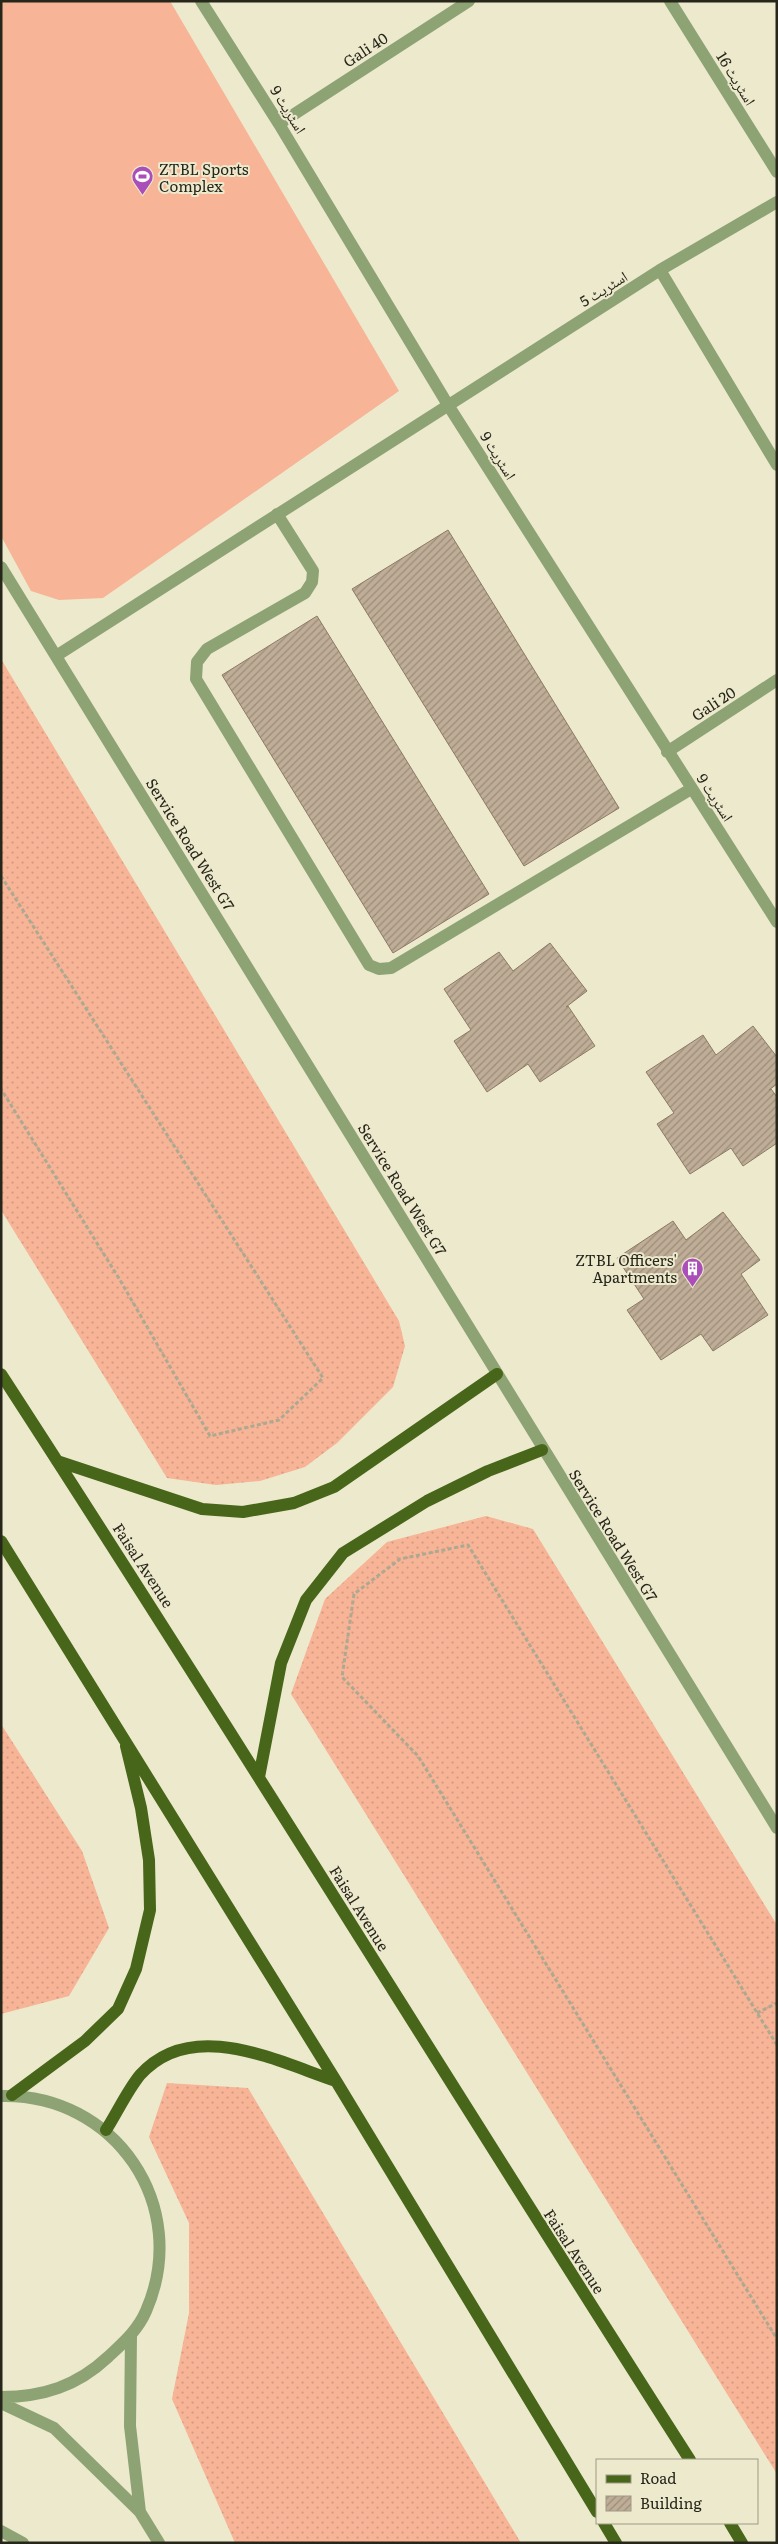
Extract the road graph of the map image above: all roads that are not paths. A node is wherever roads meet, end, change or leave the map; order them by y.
1 (202, 1) edge
2 (469, 1) edge
3 (670, 1) edge
4 (279, 124) junction
5 (777, 172) edge
6 (777, 202) edge
7 (660, 270) junction
8 (448, 405) junction
9 (777, 465) edge
10 (277, 514) junction
11 (1, 567) edge
12 (56, 656) junction
13 (777, 680) edge
14 (667, 752) junction
15 (691, 788) junction
16 (777, 922) edge
17 (1, 1374) edge
18 (497, 1374) junction
19 (542, 1450) junction
20 (58, 1461) junction
21 (1, 1542) edge
22 (123, 1735) junction
23 (259, 1777) junction
24 (777, 1828) edge
25 (336, 2081) junction
26 (7, 2096) edge
27 (106, 2130) junction
28 (131, 2336) junction
29 (1, 2397) edge
30 (1, 2403) edge
31 (689, 2459) edge
32 (596, 2510) edge
33 (140, 2512) junction
34 (605, 2524) edge
35 (731, 2524) edge
36 (1, 2531) edge
37 (23, 2543) edge
38 (159, 2543) edge
39 (616, 2543) edge
40 (742, 2543) edge

1 - 4 street, اسٹریٹ 9
2 - 4 street, Gali 40
3 - 5 street, اسٹریٹ 16
4 - 8 street, اسٹریٹ 9
6 - 7 street, اسٹریٹ 5
7 - 8 street, اسٹریٹ 5
7 - 9 street
8 - 10 street, اسٹریٹ 5
8 - 14 street, اسٹریٹ 9
10 - 12 street, اسٹریٹ 5
10 - 15 street
11 - 12 street, Service Road West G7
12 - 18 street, Service Road West G7
13 - 14 street, Gali 20
14 - 15 street, اسٹریٹ 9
15 - 16 street, اسٹریٹ 9
17 - 20 main road, Faisal Avenue
18 - 19 street, Service Road West G7
18 - 20 main road
19 - 23 main road
19 - 24 street, Service Road West G7
20 - 23 main road, Faisal Avenue
21 - 22 main road
22 - 25 main road
22 - 26 main road
23 - 31 main road, Faisal Avenue
25 - 27 main road
25 - 32 main road
26 - 27 street
27 - 28 street
28 - 29 street
28 - 33 street
30 - 33 street
33 - 38 street
34 - 39 main road
35 - 40 main road
36 - 37 street

